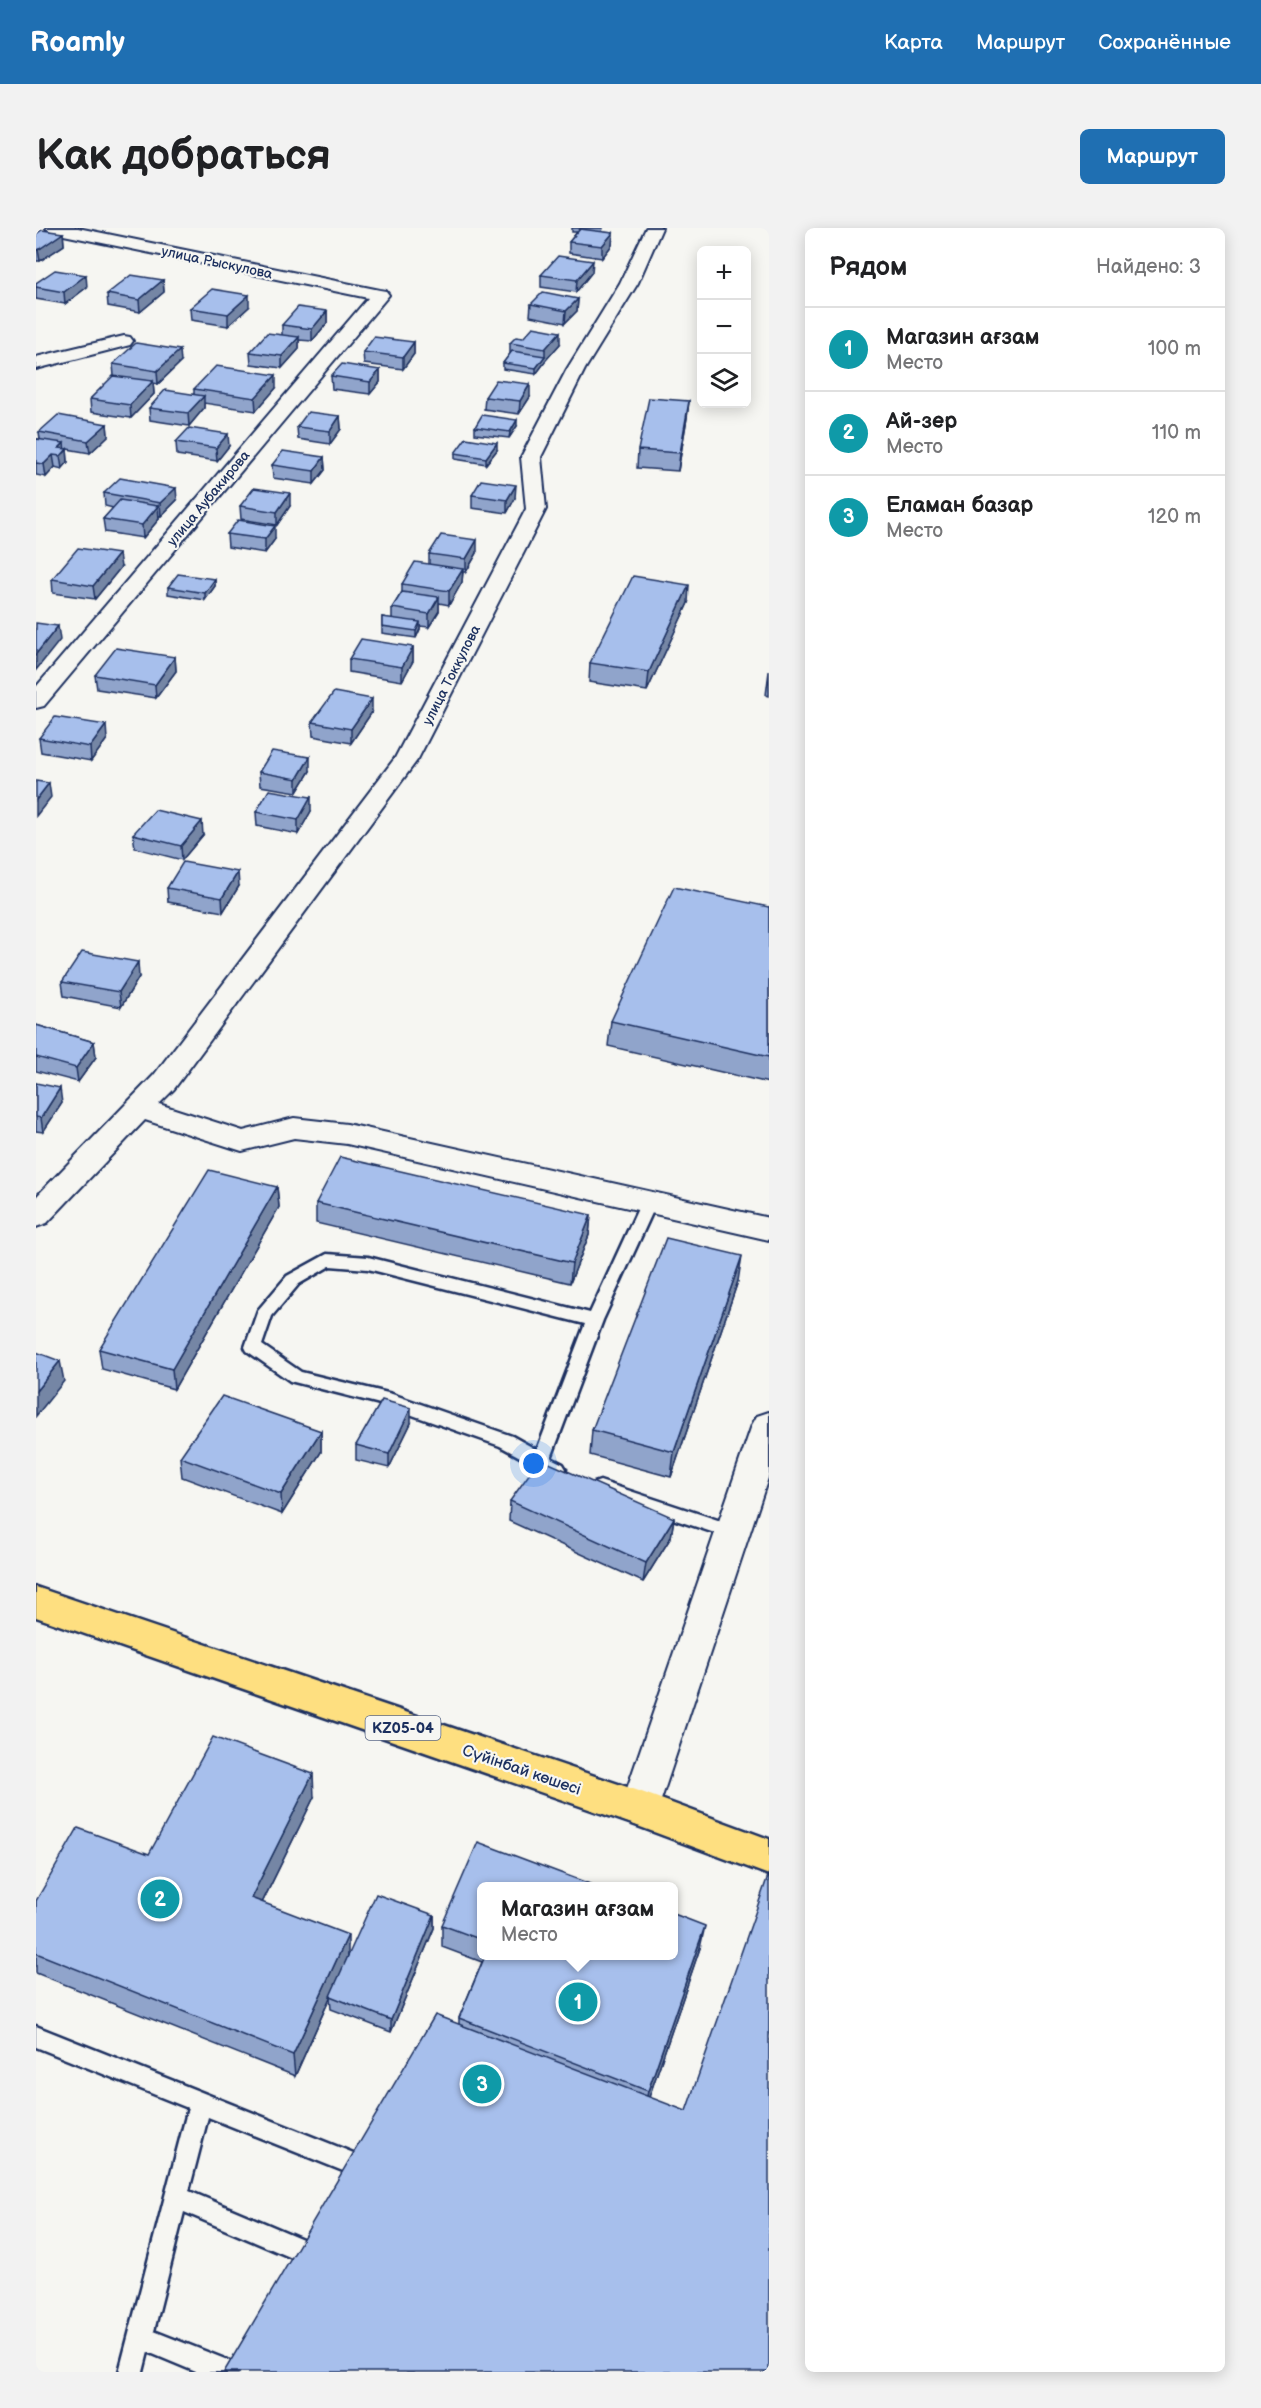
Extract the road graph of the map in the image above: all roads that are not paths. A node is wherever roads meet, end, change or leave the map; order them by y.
1 (41, 228) edge
2 (54, 228) edge
3 (654, 228) edge
4 (36, 230) edge
5 (380, 295) joint
6 (124, 341) dead end
7 (36, 363) edge
8 (36, 701) edge
9 (139, 1108) junction
10 (649, 1202) junction
11 (36, 1216) edge
12 (769, 1229) edge
13 (595, 1320) junction
14 (769, 1425) edge
15 (541, 1461) junction
16 (733, 1532) junction
17 (36, 1602) edge
18 (639, 1809) junction
19 (769, 1857) edge
20 (36, 2036) edge
21 (201, 2102) junction
22 (387, 2178) edge
23 (178, 2198) junction
24 (342, 2267) edge
25 (140, 2337) junction
26 (131, 2372) edge
27 (226, 2372) edge

1 - 4 street
2 - 5 street, улица Рыскулова
3 - 9 street, улица Токкулова
5 - 8 street, улица Аубакирова
6 - 7 street
9 - 10 street
9 - 11 street, улица Токкулова
10 - 12 street
10 - 13 lane
13 - 15 lane
13 - 15 lane
14 - 16 street
15 - 16 lane
16 - 18 street
17 - 18 main road, Сүйінбай көшесі / KZ05-04
18 - 19 main road, Сүйінбай көшесі / KZ05-04
20 - 21 lane
21 - 22 lane
21 - 23 lane
23 - 24 lane
23 - 25 lane
25 - 26 lane
25 - 27 lane

